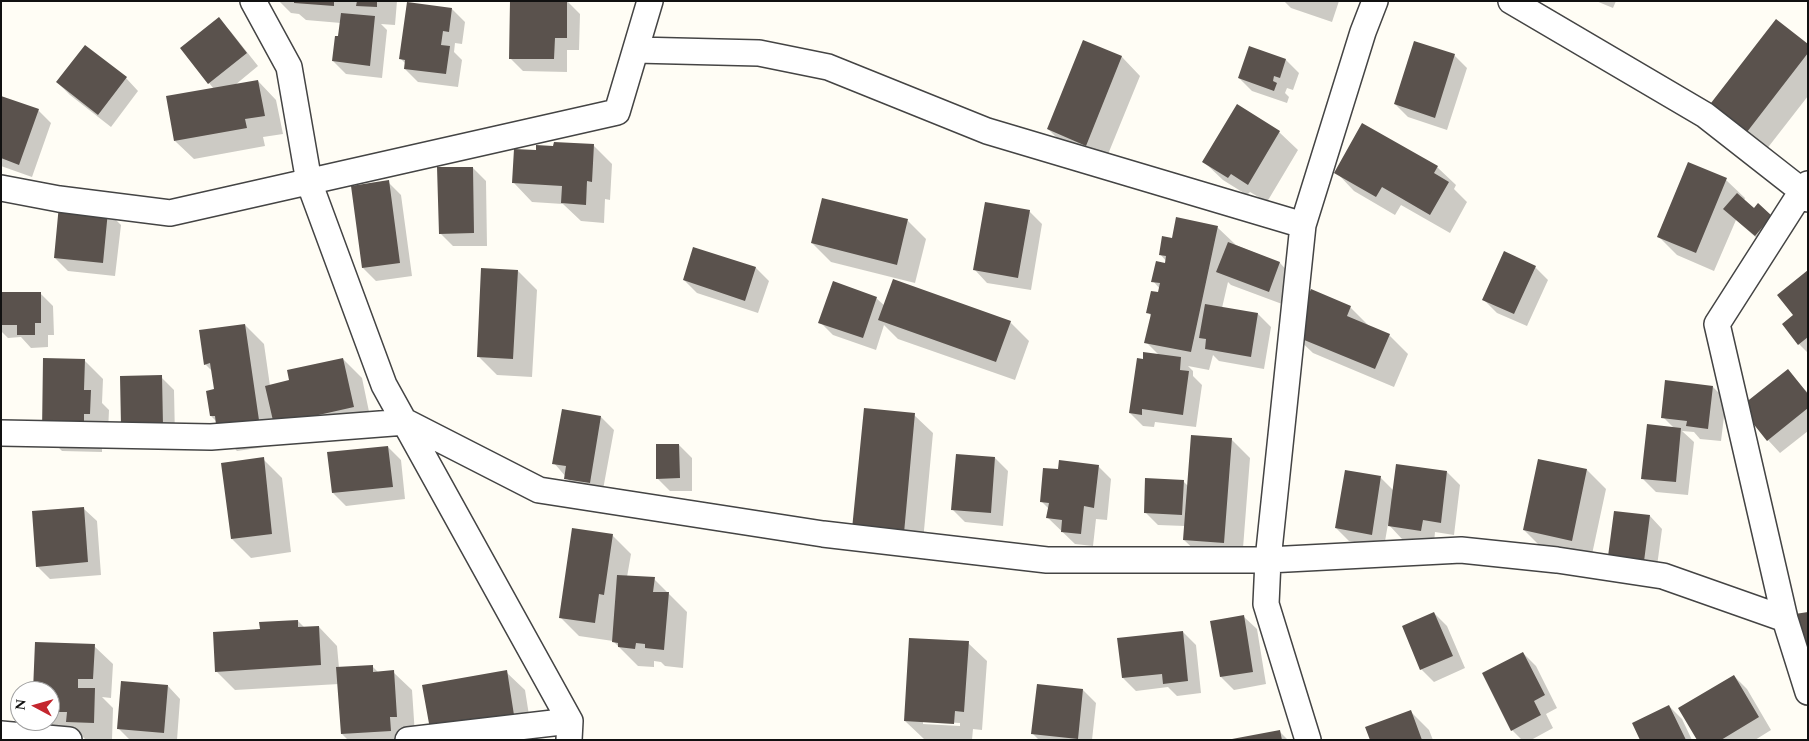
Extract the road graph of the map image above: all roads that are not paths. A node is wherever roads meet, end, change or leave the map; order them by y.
1 (253, 1) edge
2 (650, 1) edge
3 (1375, 1) edge
4 (1511, 1) edge
5 (636, 50) junction
6 (309, 182) junction
7 (1, 188) edge
8 (1806, 191) edge
9 (1303, 225) junction
10 (406, 422) junction
11 (1, 433) edge
12 (1268, 560) junction
13 (1784, 619) junction
14 (1808, 692) edge
15 (570, 730) edge
16 (1, 734) edge
17 (69, 740) edge
18 (408, 740) edge
19 (1308, 740) edge

1 - 6 street
2 - 5 street
3 - 9 street
4 - 8 street
5 - 6 street
5 - 9 street
6 - 7 street
6 - 10 street
8 - 13 street
9 - 12 street
10 - 11 street
10 - 12 street
10 - 15 street
12 - 13 street
12 - 19 street
13 - 14 street
15 - 18 street
16 - 17 street

